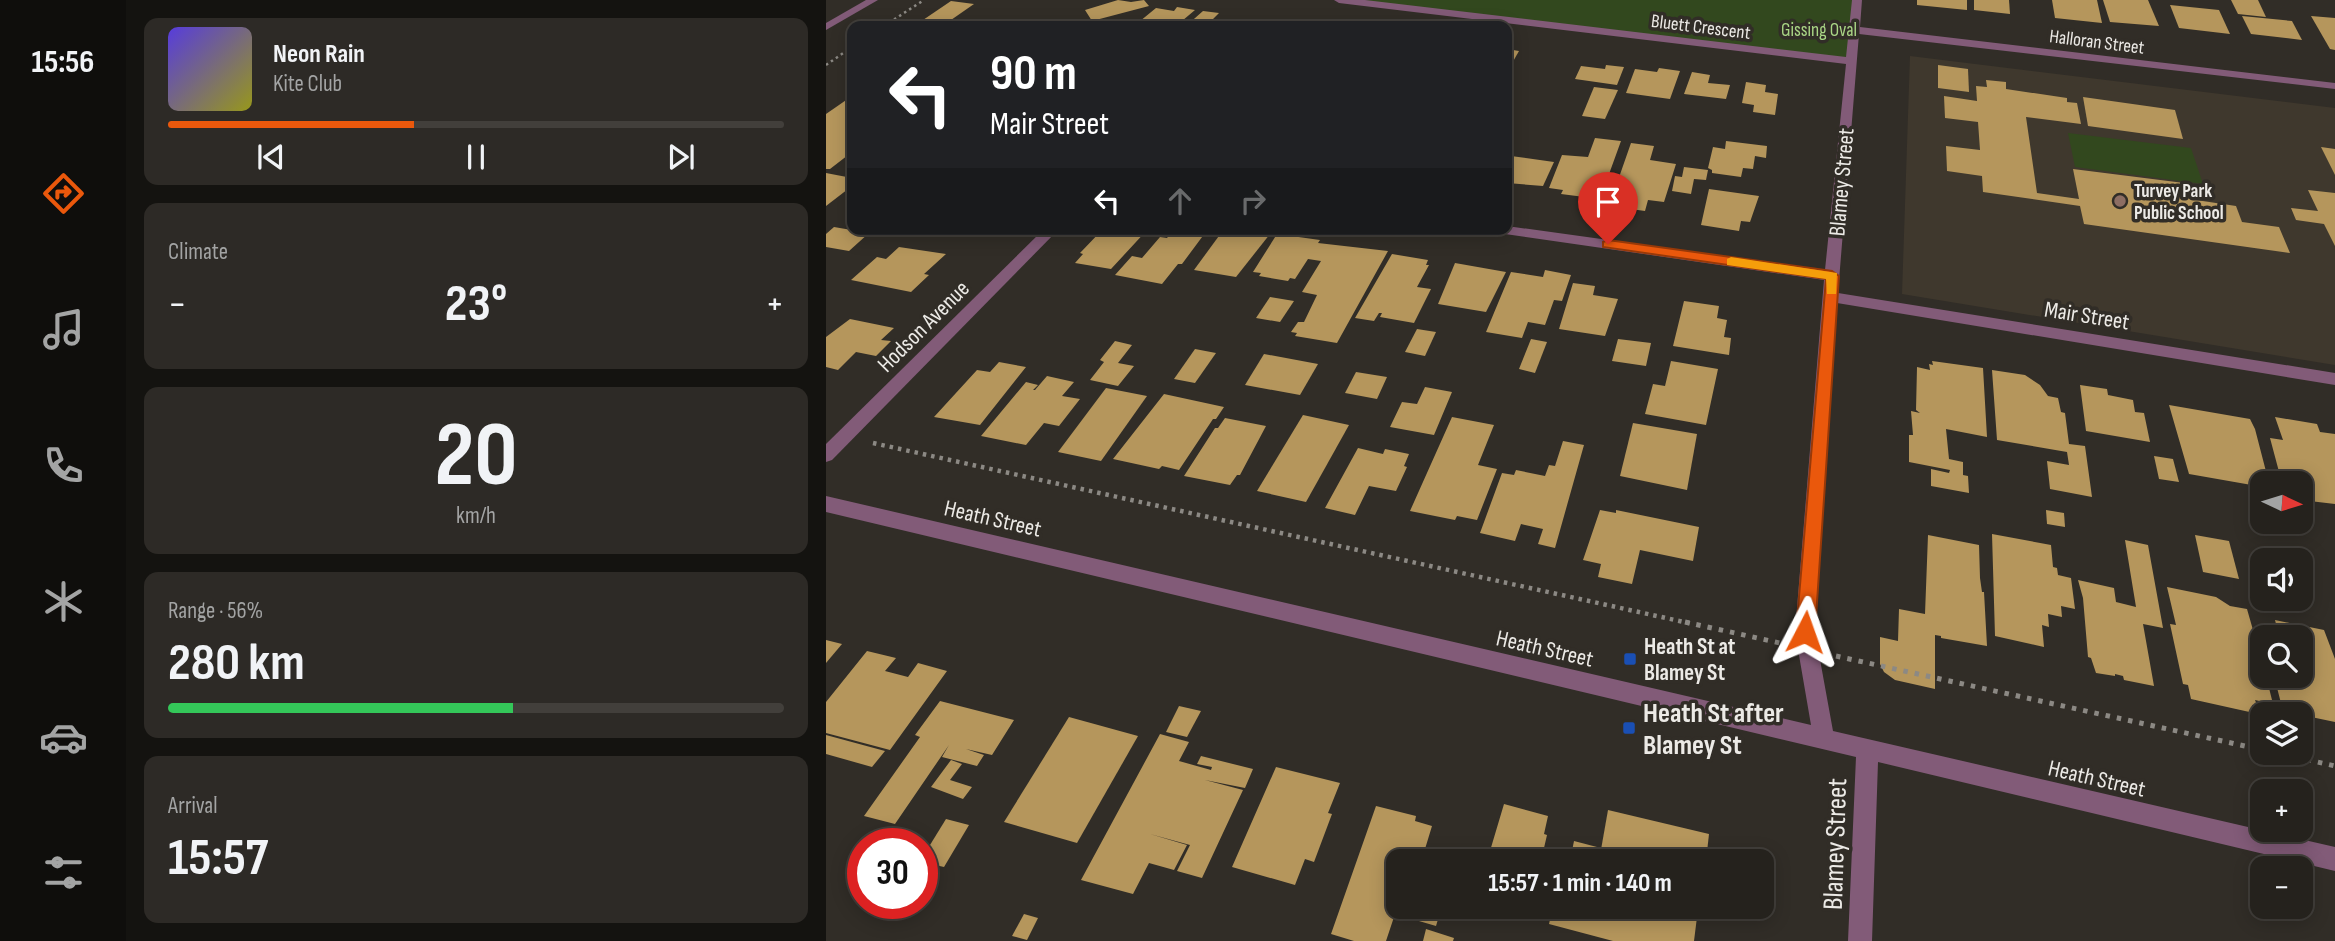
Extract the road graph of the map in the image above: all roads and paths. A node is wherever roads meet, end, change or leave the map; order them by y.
1 (873, 0) edge
2 (924, 0) edge
3 (1339, 0) edge
4 (1857, 0) edge
5 (892, 21) edge
6 (826, 27) edge
7 (1854, 30) junction
8 (847, 50) edge
9 (1851, 61) junction
10 (826, 65) edge
11 (2335, 86) edge
12 (1512, 231) edge
13 (1046, 235) edge
14 (1832, 276) junction
15 (1831, 297) junction
16 (2335, 379) edge
17 (869, 442) dead end
18 (826, 455) edge
19 (826, 504) edge
20 (1772, 642) dead end
21 (1863, 662) dead end
22 (1824, 739) junction
23 (2250, 747) edge
24 (1867, 749) junction
25 (2313, 761) edge
26 (2335, 766) edge
27 (2335, 859) edge
28 (1860, 941) edge

1 - 6 street
2 - 5 path
3 - 9 street, Bluett Crescent
4 - 7 street, Blamey Street
7 - 9 street, Blamey Street
7 - 11 street, Halloran Street
8 - 10 path
9 - 14 street, Blamey Street
12 - 14 street
13 - 18 street, Hodson Avenue
14 - 15 street, Blamey Street
15 - 16 street, Mair Street
15 - 22 street, Blamey Street
17 - 20 path
19 - 22 street, Heath Street
21 - 23 path
22 - 24 street, Heath Street
24 - 27 street, Heath Street
24 - 28 street, Blamey Street
25 - 26 path

